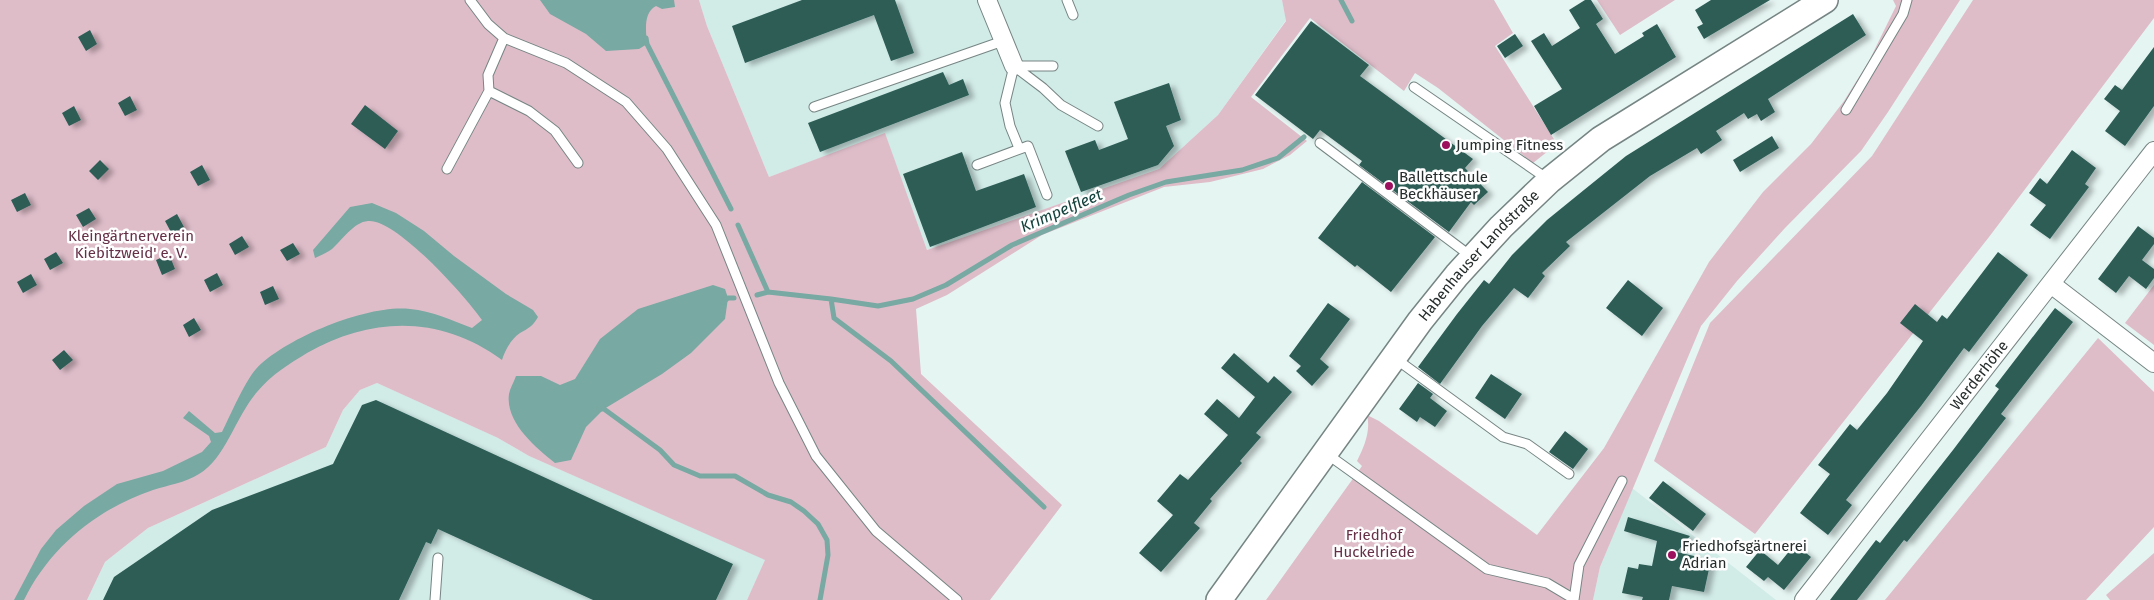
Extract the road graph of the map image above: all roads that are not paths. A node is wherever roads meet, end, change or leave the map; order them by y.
1 (470, 0) edge
2 (987, 0) edge
3 (1067, 0) edge
4 (1825, 0) edge
5 (1907, 0) edge
6 (1073, 15) dead end
7 (504, 38) junction
8 (1003, 41) junction
9 (1014, 66) junction
10 (1053, 66) dead end
11 (1414, 87) dead end
12 (489, 91) junction
13 (814, 107) dead end
14 (1846, 110) dead end
15 (1098, 126) dead end
16 (1320, 143) dead end
17 (1019, 148) junction
18 (2154, 150) edge
19 (578, 163) dead end
20 (977, 165) dead end
21 (448, 168) dead end
22 (1550, 180) junction
23 (1047, 195) dead end
24 (1473, 257) junction
25 (2052, 284) junction
26 (1393, 358) junction
27 (2154, 363) edge
28 (1325, 453) junction
29 (1569, 474) dead end
30 (1622, 481) dead end
31 (438, 558) dead end
32 (1574, 599) edge
33 (434, 600) edge
34 (957, 600) edge
35 (1219, 600) edge
36 (1804, 600) edge

1 - 7 lane
2 - 8 street
3 - 6 lane
4 - 22 street, Habenhauser Landstraße
5 - 14 lane
7 - 12 lane
7 - 34 lane
8 - 9 street
8 - 13 lane
9 - 10 lane
9 - 15 lane
9 - 17 lane
11 - 22 lane
12 - 19 lane
12 - 21 lane
16 - 24 lane
17 - 20 lane
17 - 23 lane
18 - 25 street, Werderhöhe
22 - 24 street, Habenhauser Landstraße
24 - 26 street, Habenhauser Landstraße
25 - 27 street
25 - 36 street, Werderhöhe
26 - 28 street, Habenhauser Landstraße
26 - 29 lane
28 - 32 lane
28 - 35 street, Habenhauser Landstraße
30 - 32 lane
31 - 33 lane

